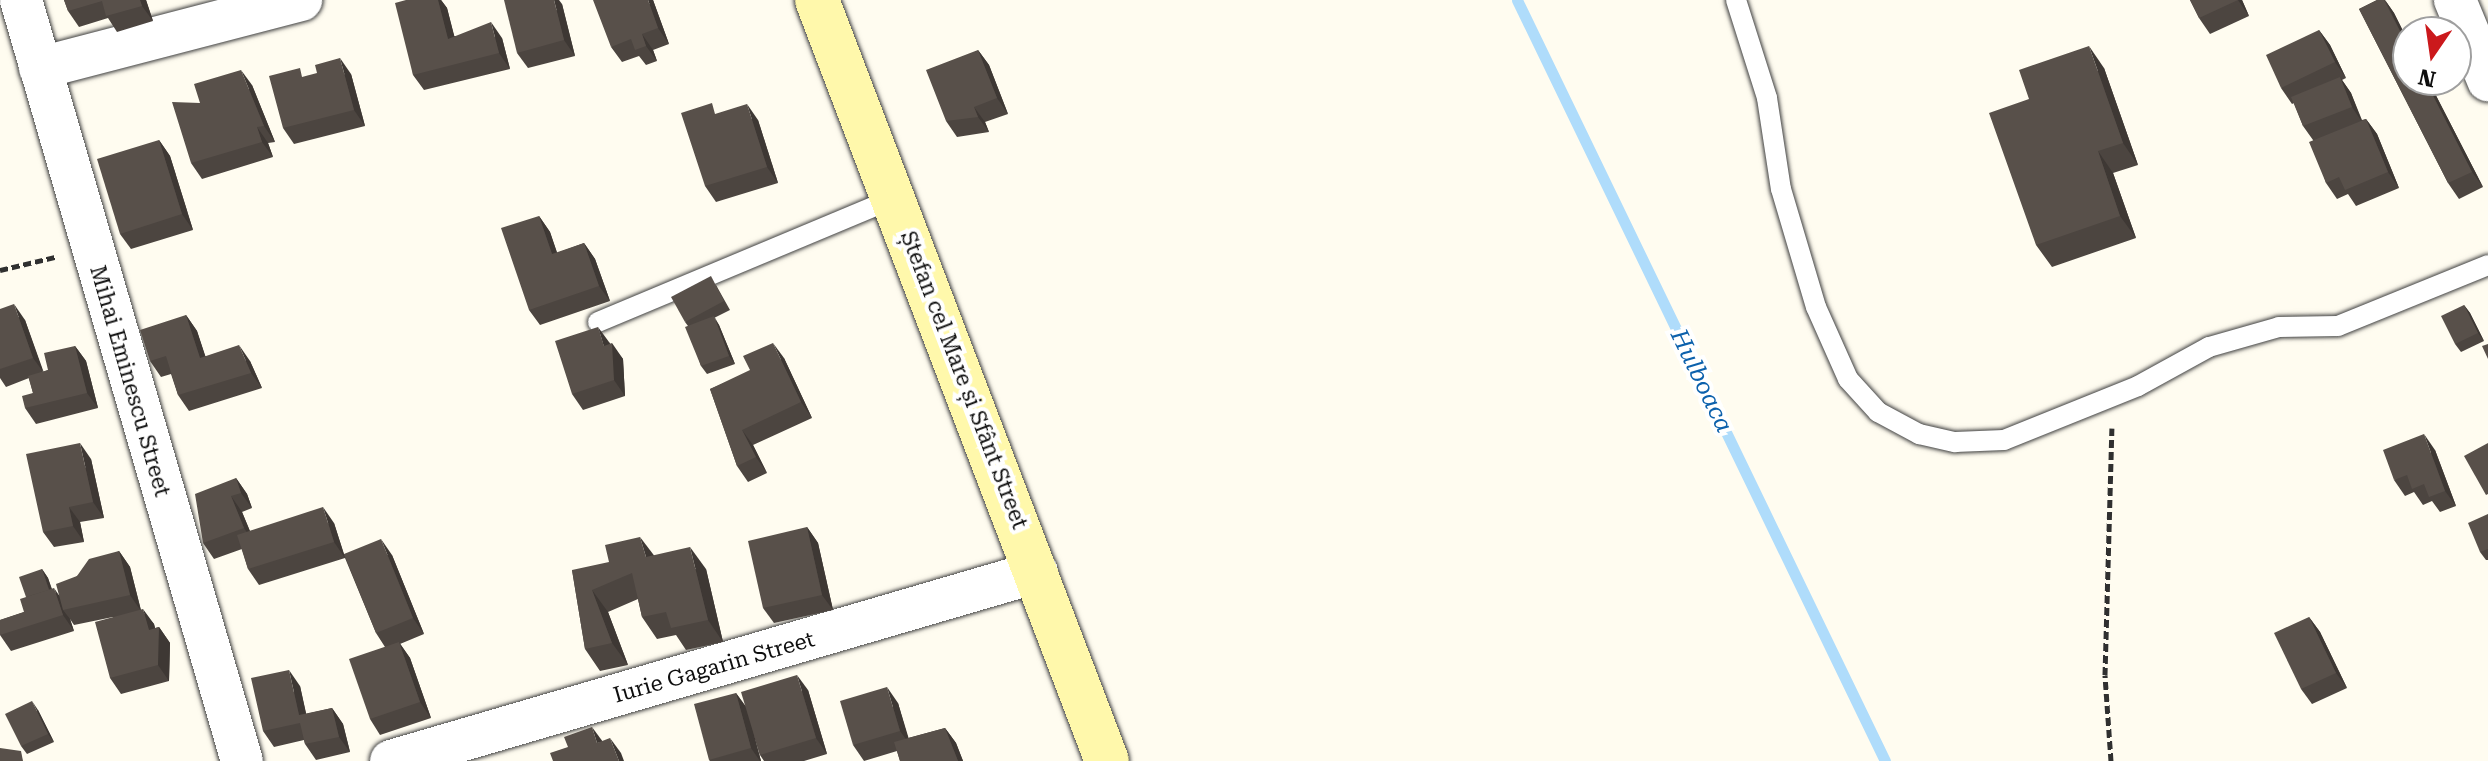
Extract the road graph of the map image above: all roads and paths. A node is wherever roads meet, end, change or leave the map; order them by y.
1 (21, 0) edge
2 (301, 0) edge
3 (817, 0) edge
4 (1736, 0) edge
5 (2455, 0) edge
6 (40, 68) junction
7 (2488, 80) edge
8 (895, 198) junction
9 (91, 248) junction
10 (2488, 265) edge
11 (0, 270) edge
12 (598, 322) dead end
13 (2138, 386) junction
14 (1037, 572) junction
15 (242, 761) edge
16 (391, 761) edge
17 (1107, 761) edge
18 (2111, 761) edge

1 - 6 street, Mihai Eminescu Street
2 - 6 street
3 - 8 street, Ștefan cel Mare și Sfânt Street
4 - 13 lane
5 - 7 street
6 - 9 street, Mihai Eminescu Street
8 - 12 lane
8 - 14 street, Ștefan cel Mare și Sfânt Street
9 - 11 path
9 - 15 street, Mihai Eminescu Street
10 - 13 lane
13 - 18 path
14 - 16 street, Iurie Gagarin Street
14 - 17 street, Ștefan cel Mare și Sfânt Street

